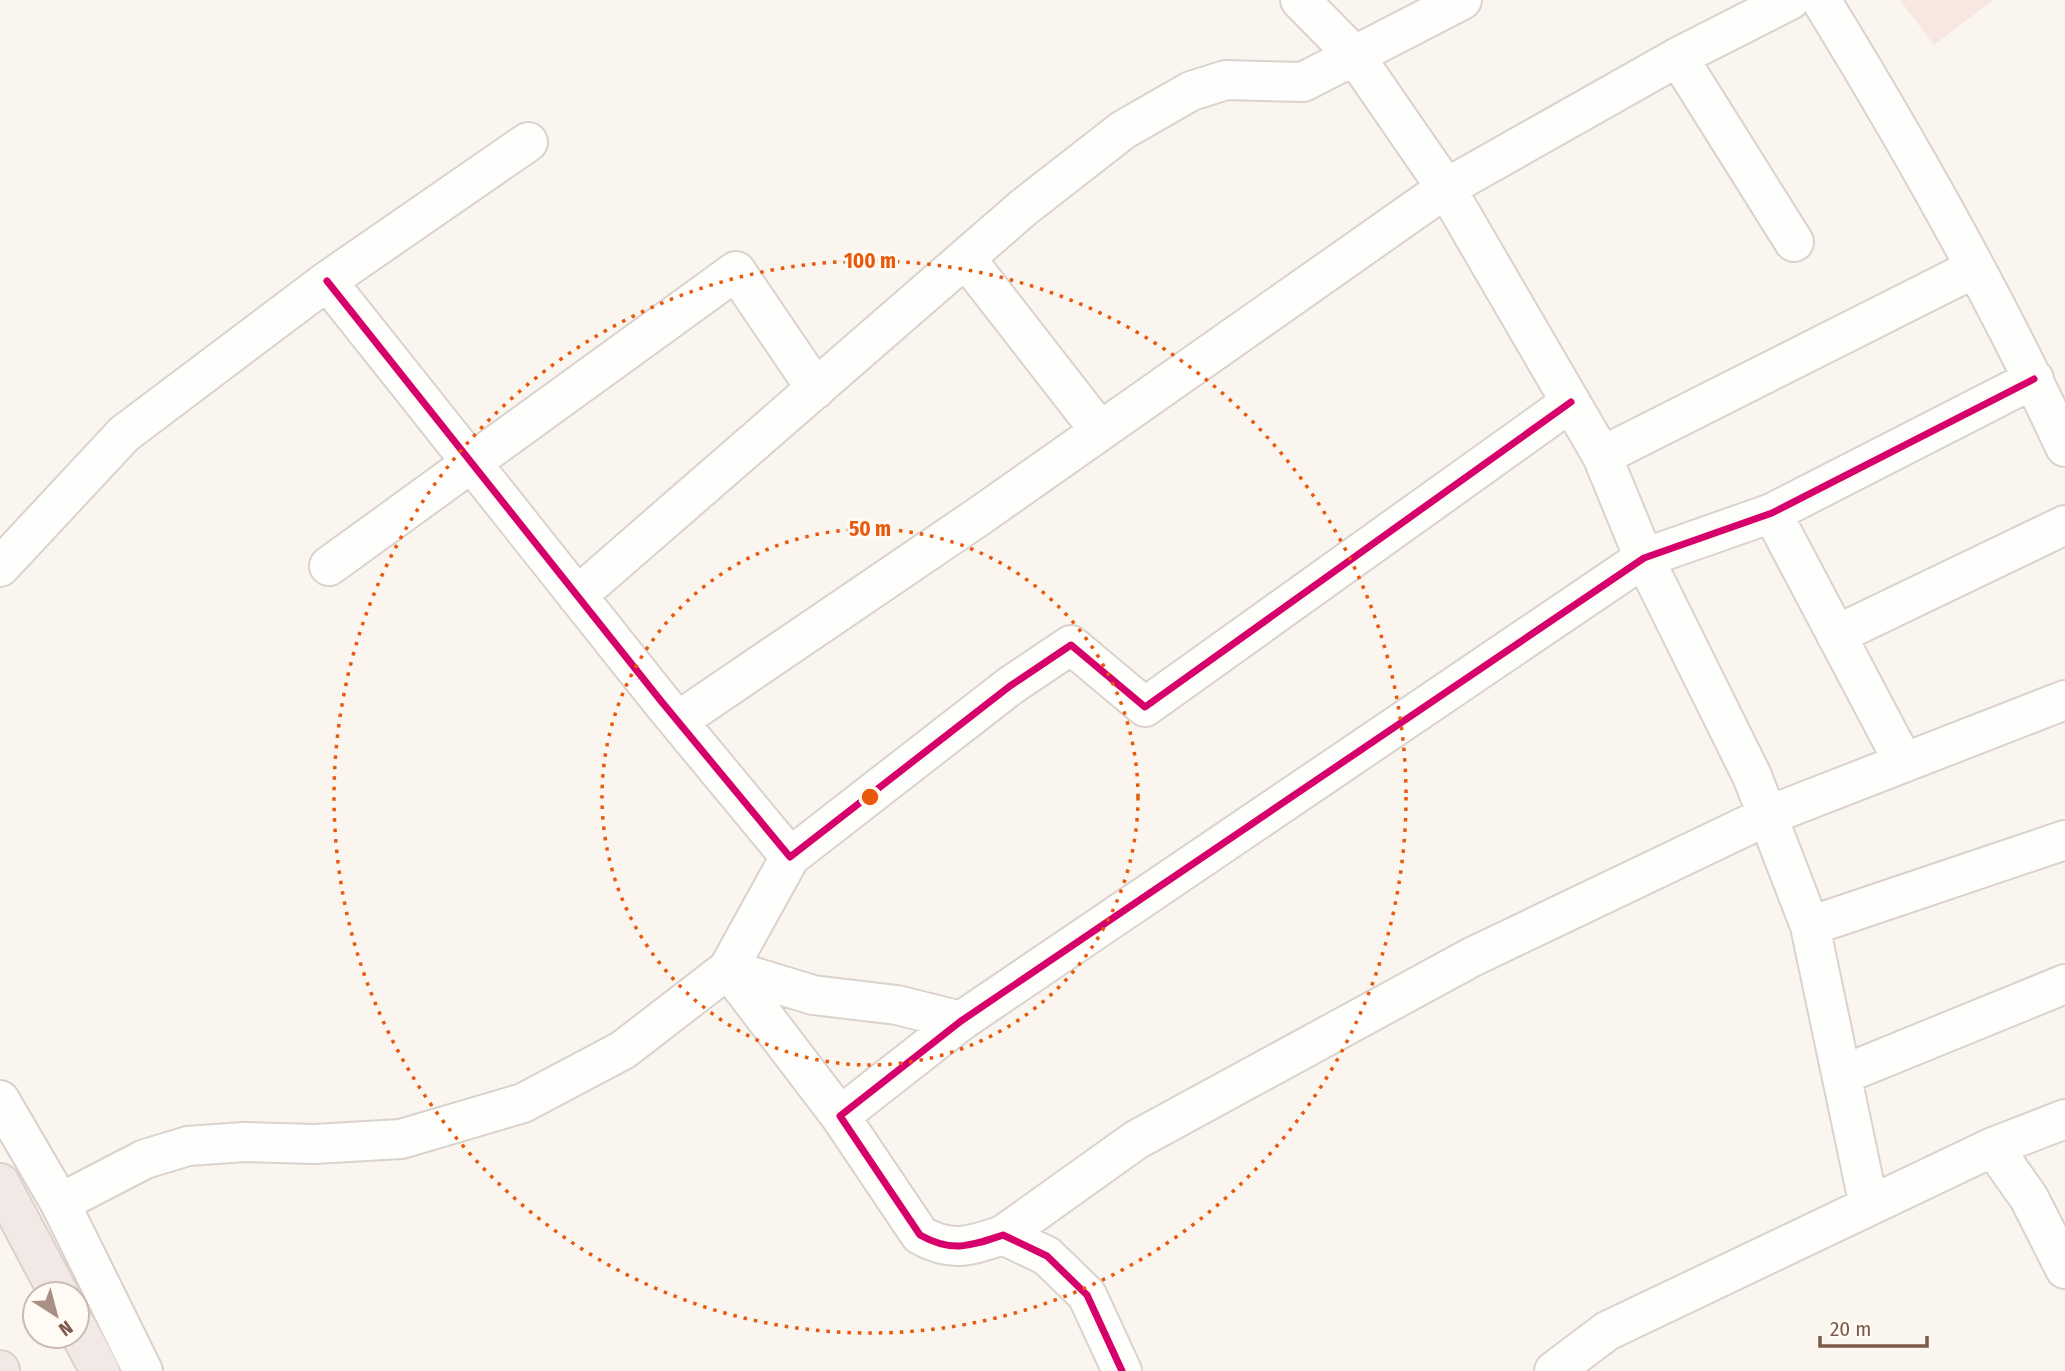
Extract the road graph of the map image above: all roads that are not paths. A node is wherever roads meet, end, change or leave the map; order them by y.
1 (1300, 0) edge
2 (1462, 0) edge
3 (1790, 0) edge
4 (1821, 0) edge
5 (1354, 56) junction
6 (1678, 57) junction
7 (528, 142) dead end
8 (1446, 188) junction
9 (1794, 242) dead end
10 (967, 260) junction
11 (1975, 268) junction
12 (327, 282) junction
13 (2034, 379) junction
14 (817, 389) junction
15 (1571, 402) junction
16 (1100, 431) junction
17 (2065, 447) edge
18 (1602, 456) junction
19 (472, 463) junction
20 (1772, 513) junction
21 (2065, 525) edge
22 (1644, 558) junction
23 (329, 566) dead end
24 (0, 567) edge
25 (577, 596) junction
26 (1836, 635) junction
27 (2065, 700) edge
28 (678, 721) junction
29 (1904, 763) junction
30 (1767, 816) junction
31 (2065, 840) edge
32 (790, 857) junction
33 (1810, 926) junction
34 (729, 969) junction
35 (2065, 984) edge
36 (961, 1021) junction
37 (1842, 1075) junction
38 (0, 1100) edge
39 (840, 1116) junction
40 (2065, 1119) edge
41 (1993, 1147) junction
42 (0, 1184) edge
43 (60, 1203) junction
44 (1869, 1206) junction
45 (1003, 1236) junction
46 (2065, 1269) edge
47 (51, 1280) edge
48 (89, 1350) edge
49 (100, 1371) edge
50 (143, 1371) edge
51 (1122, 1371) edge
52 (1554, 1371) edge

1 - 5 street
2 - 5 street
3 - 6 street
4 - 11 street
5 - 8 street
5 - 10 street
6 - 8 street
6 - 9 street
7 - 12 street
8 - 15 street
8 - 16 street
10 - 14 street
10 - 16 street
11 - 13 street
11 - 18 street
12 - 19 street
12 - 24 street
13 - 17 street
13 - 20 street
14 - 19 street
14 - 25 street
15 - 18 street
15 - 32 street
16 - 28 street
18 - 22 street
19 - 23 street
19 - 25 street
20 - 22 street
20 - 26 street
21 - 26 street
22 - 30 street
22 - 36 street
25 - 28 street
26 - 29 street
27 - 29 street
28 - 32 street
29 - 30 street
30 - 33 street
30 - 45 street
31 - 33 street
32 - 34 street
33 - 37 street
34 - 36 street
34 - 39 street
34 - 43 street
35 - 37 street
36 - 39 street
37 - 44 street
38 - 43 street
39 - 45 street
40 - 41 street
41 - 44 street
41 - 46 street
42 - 47 highway
43 - 50 street
44 - 52 street
45 - 51 street
48 - 49 highway

